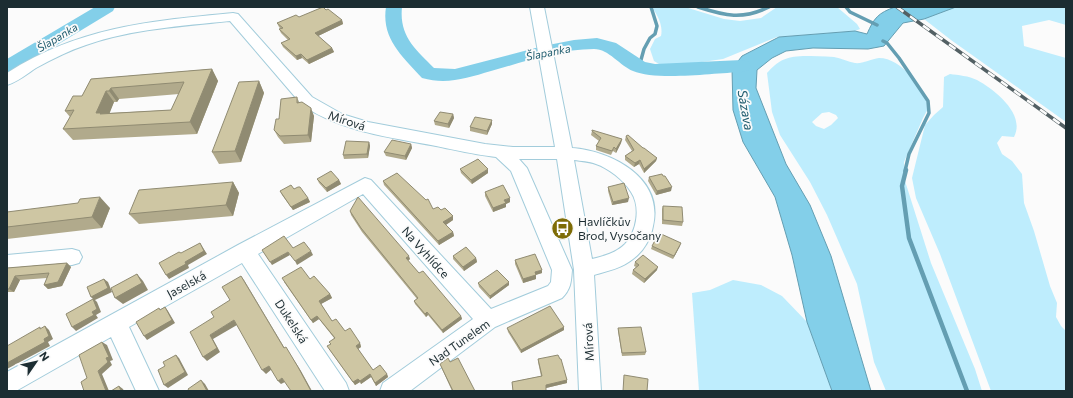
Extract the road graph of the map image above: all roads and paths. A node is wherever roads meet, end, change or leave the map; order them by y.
1 (537, 7) edge
2 (7, 80) edge
3 (501, 152) junction
4 (565, 154) junction
5 (365, 185) joint
6 (245, 251) junction
7 (72, 257) dead end
8 (7, 263) edge
9 (584, 270) junction
10 (488, 320) junction
11 (116, 324) junction
12 (7, 384) edge
13 (148, 391) edge
14 (338, 391) edge
15 (390, 391) edge
16 (590, 391) edge

1 - 4 street, Mírová
2 - 3 street, Mírová
3 - 4 street, Mírová
3 - 10 street, Nad Tunelem
4 - 9 street, Mírová
4 - 9 street, Mírová
5 - 6 street, Jaselská
5 - 10 street, Na Vyhlídce
6 - 11 street, Jaselská
6 - 14 street, Dukelská
7 - 8 street
9 - 16 street, Mírová
10 - 15 street, Nad Tunelem
11 - 12 street, Jaselská
11 - 13 street

